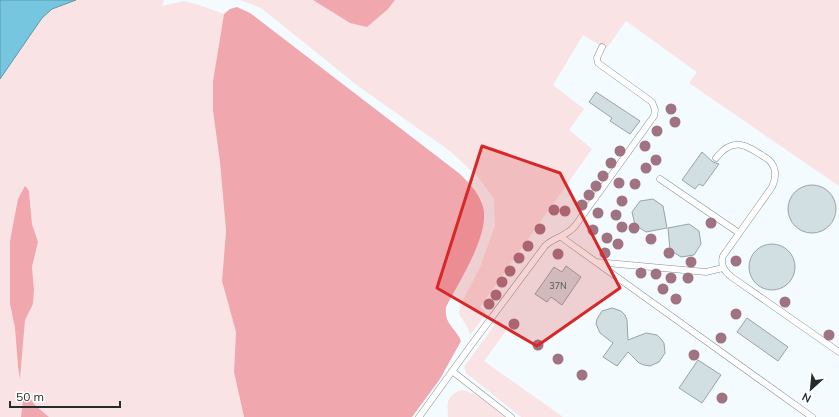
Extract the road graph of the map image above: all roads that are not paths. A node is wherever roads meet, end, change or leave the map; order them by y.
1 (602, 47) dead end
2 (716, 158) dead end
3 (660, 179) dead end
4 (738, 233) junction
5 (562, 238) junction
6 (595, 262) junction
7 (723, 268) junction
8 (839, 352) edge
9 (452, 371) junction
10 (419, 417) edge
11 (511, 417) edge
12 (812, 417) edge

1 - 5 lane
2 - 4 lane
3 - 4 lane
4 - 7 lane
5 - 6 lane
5 - 9 lane
6 - 7 lane
6 - 12 lane
7 - 8 lane
9 - 10 lane
9 - 11 lane

